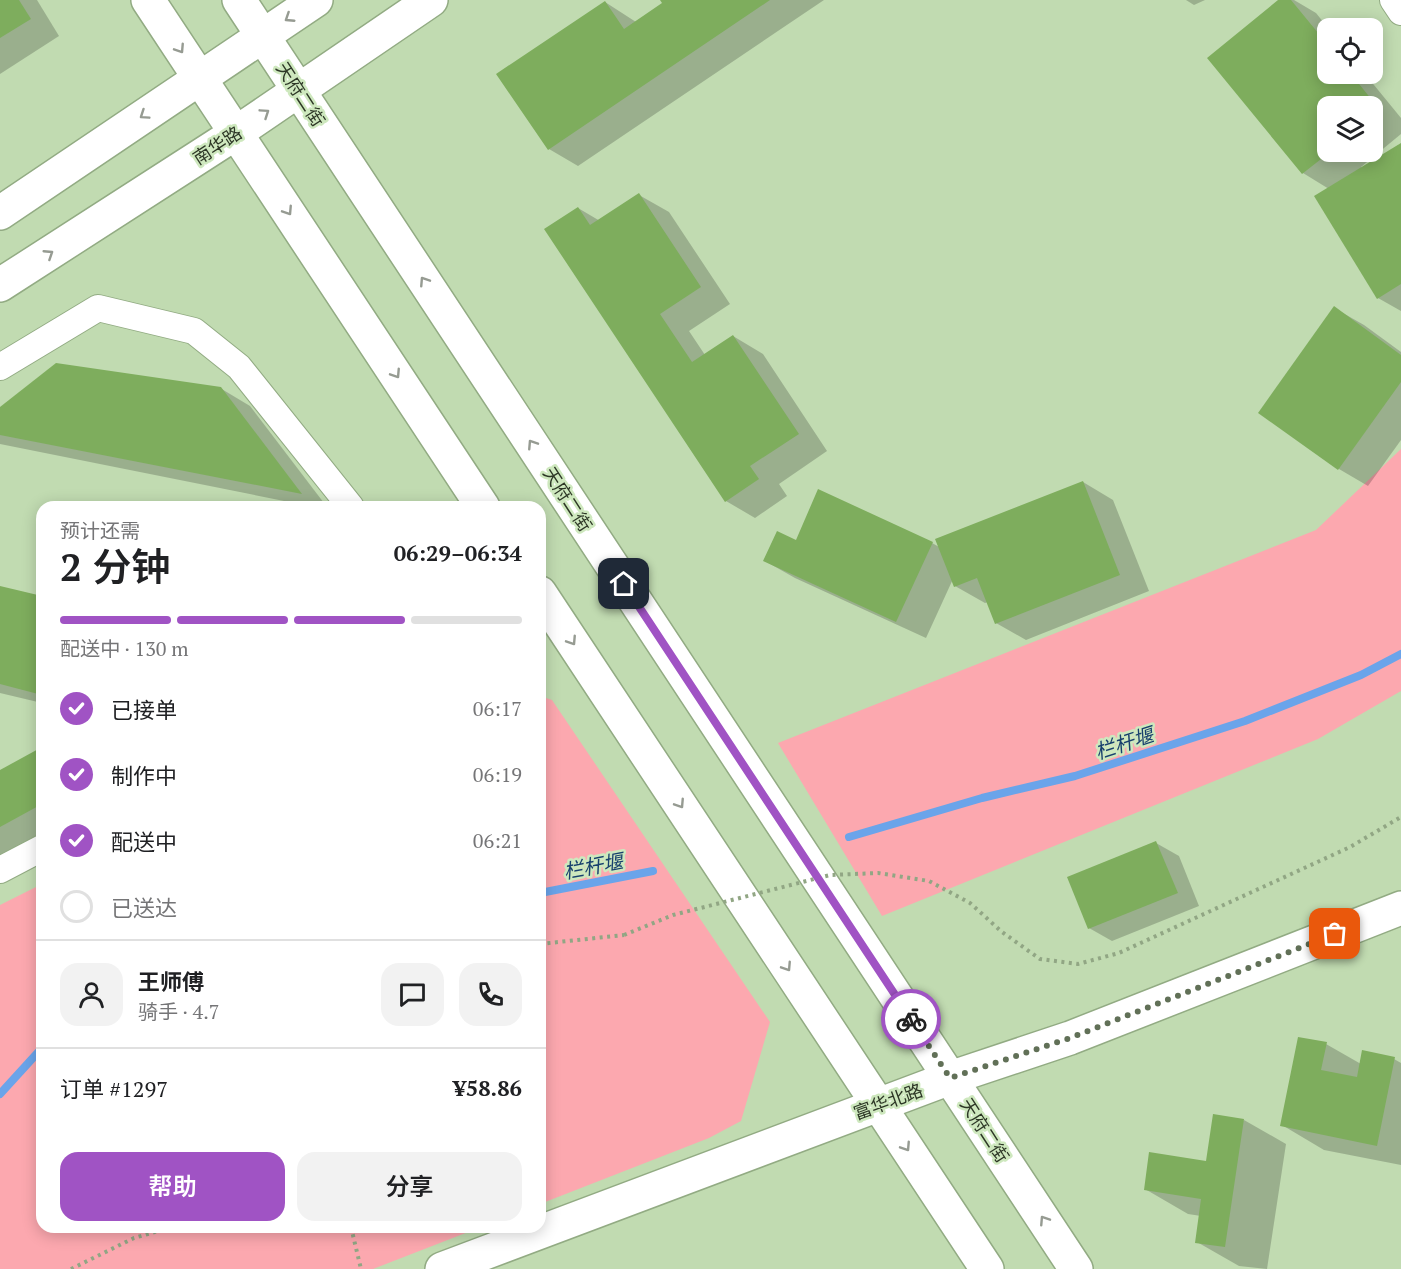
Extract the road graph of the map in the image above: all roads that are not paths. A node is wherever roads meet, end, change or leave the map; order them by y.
1 (148, 0) edge
2 (239, 0) edge
3 (316, 0) edge
4 (431, 0) edge
5 (1393, 0) edge
6 (1401, 12) edge
7 (262, 35) junction
8 (199, 77) junction
9 (299, 91) junction
10 (236, 133) junction
11 (0, 213) edge
12 (0, 285) edge
13 (0, 367) edge
14 (346, 501) edge
15 (479, 501) edge
16 (546, 601) edge
17 (36, 851) edge
18 (0, 870) edge
19 (1401, 908) edge
20 (950, 1078) junction
21 (878, 1104) junction
22 (546, 1230) edge
23 (537, 1233) edge
24 (442, 1269) edge
25 (987, 1269) edge
26 (1076, 1269) edge

1 -> 8 main road
2 - 7 main road, 天府二街
3 -> 7 main road
4 - 9 main road, 南华路
5 - 6 street
7 - 8 main road
7 - 9 main road, 天府二街
8 - 10 main road
8 -> 11 main road
10 -> 9 main road, 南华路
20 -> 9 main road, 天府二街
12 -> 10 main road, 南华路
10 -> 15 main road
13 - 14 street
16 -> 21 main road
17 - 18 street
19 - 20 main road, 富华北路
20 - 21 main road, 富华北路
26 -> 20 main road, 天府二街
21 - 22 main road, 富华北路
21 -> 25 main road
23 - 24 main road, 富华北路

